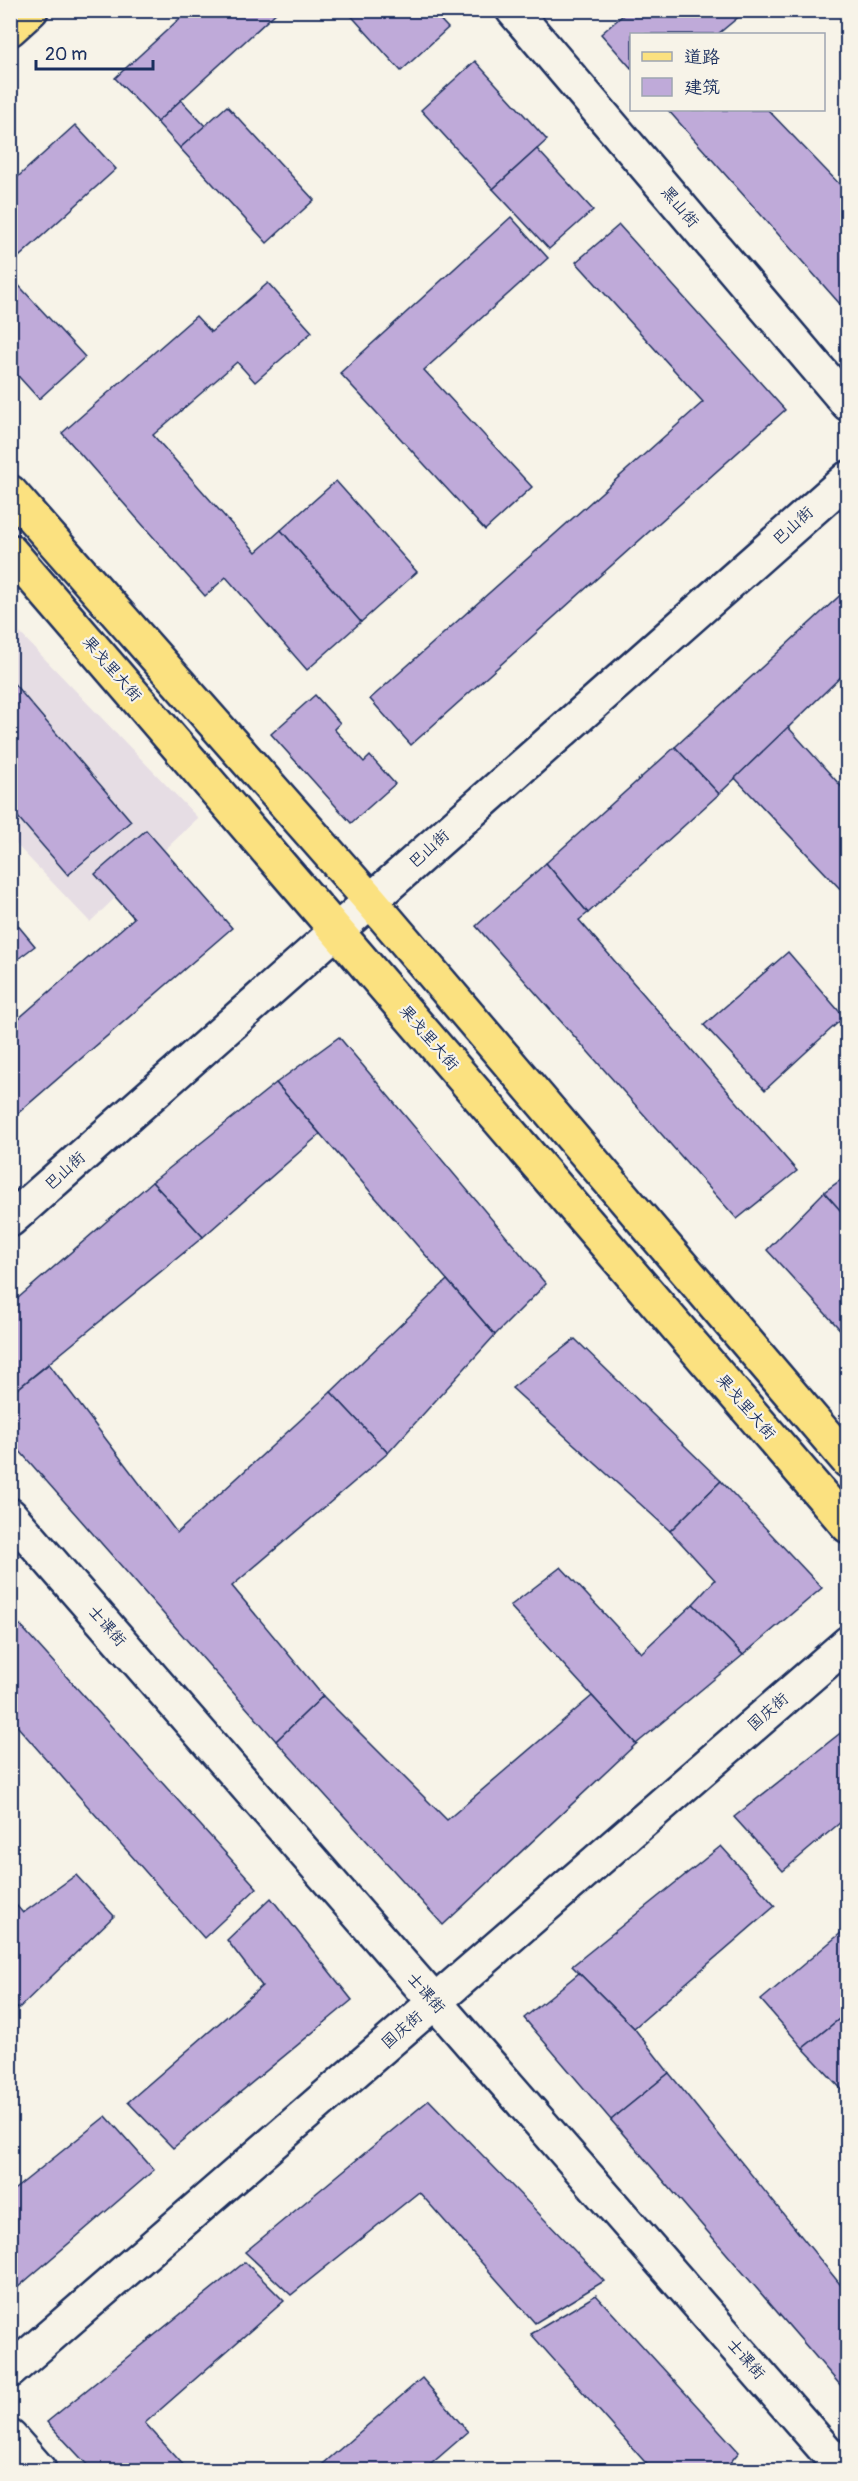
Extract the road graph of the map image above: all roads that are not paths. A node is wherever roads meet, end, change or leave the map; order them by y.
1 (32, 10) edge
2 (513, 10) edge
3 (10, 29) edge
4 (848, 404) edge
5 (848, 478) edge
6 (10, 492) edge
7 (10, 551) edge
8 (370, 900) junction
9 (337, 931) junction
10 (10, 1220) edge
11 (848, 1461) edge
12 (10, 1515) edge
13 (848, 1526) edge
14 (848, 1643) edge
15 (434, 2002) junction
16 (10, 2371) edge
17 (10, 2437) edge
18 (39, 2470) edge
19 (843, 2470) edge

1 - 3 main road
2 - 4 street, 黑山街
5 - 8 street, 巴山街
6 - 8 main road
7 - 9 main road, 果戈里大街
8 - 9 street, 巴山街
8 - 11 main road
9 - 10 street, 巴山街
9 - 13 main road, 果戈里大街
12 - 15 street, 士课街
14 - 15 street, 国庆街
15 - 16 street, 国庆街
15 - 19 street, 士课街
17 - 18 street

